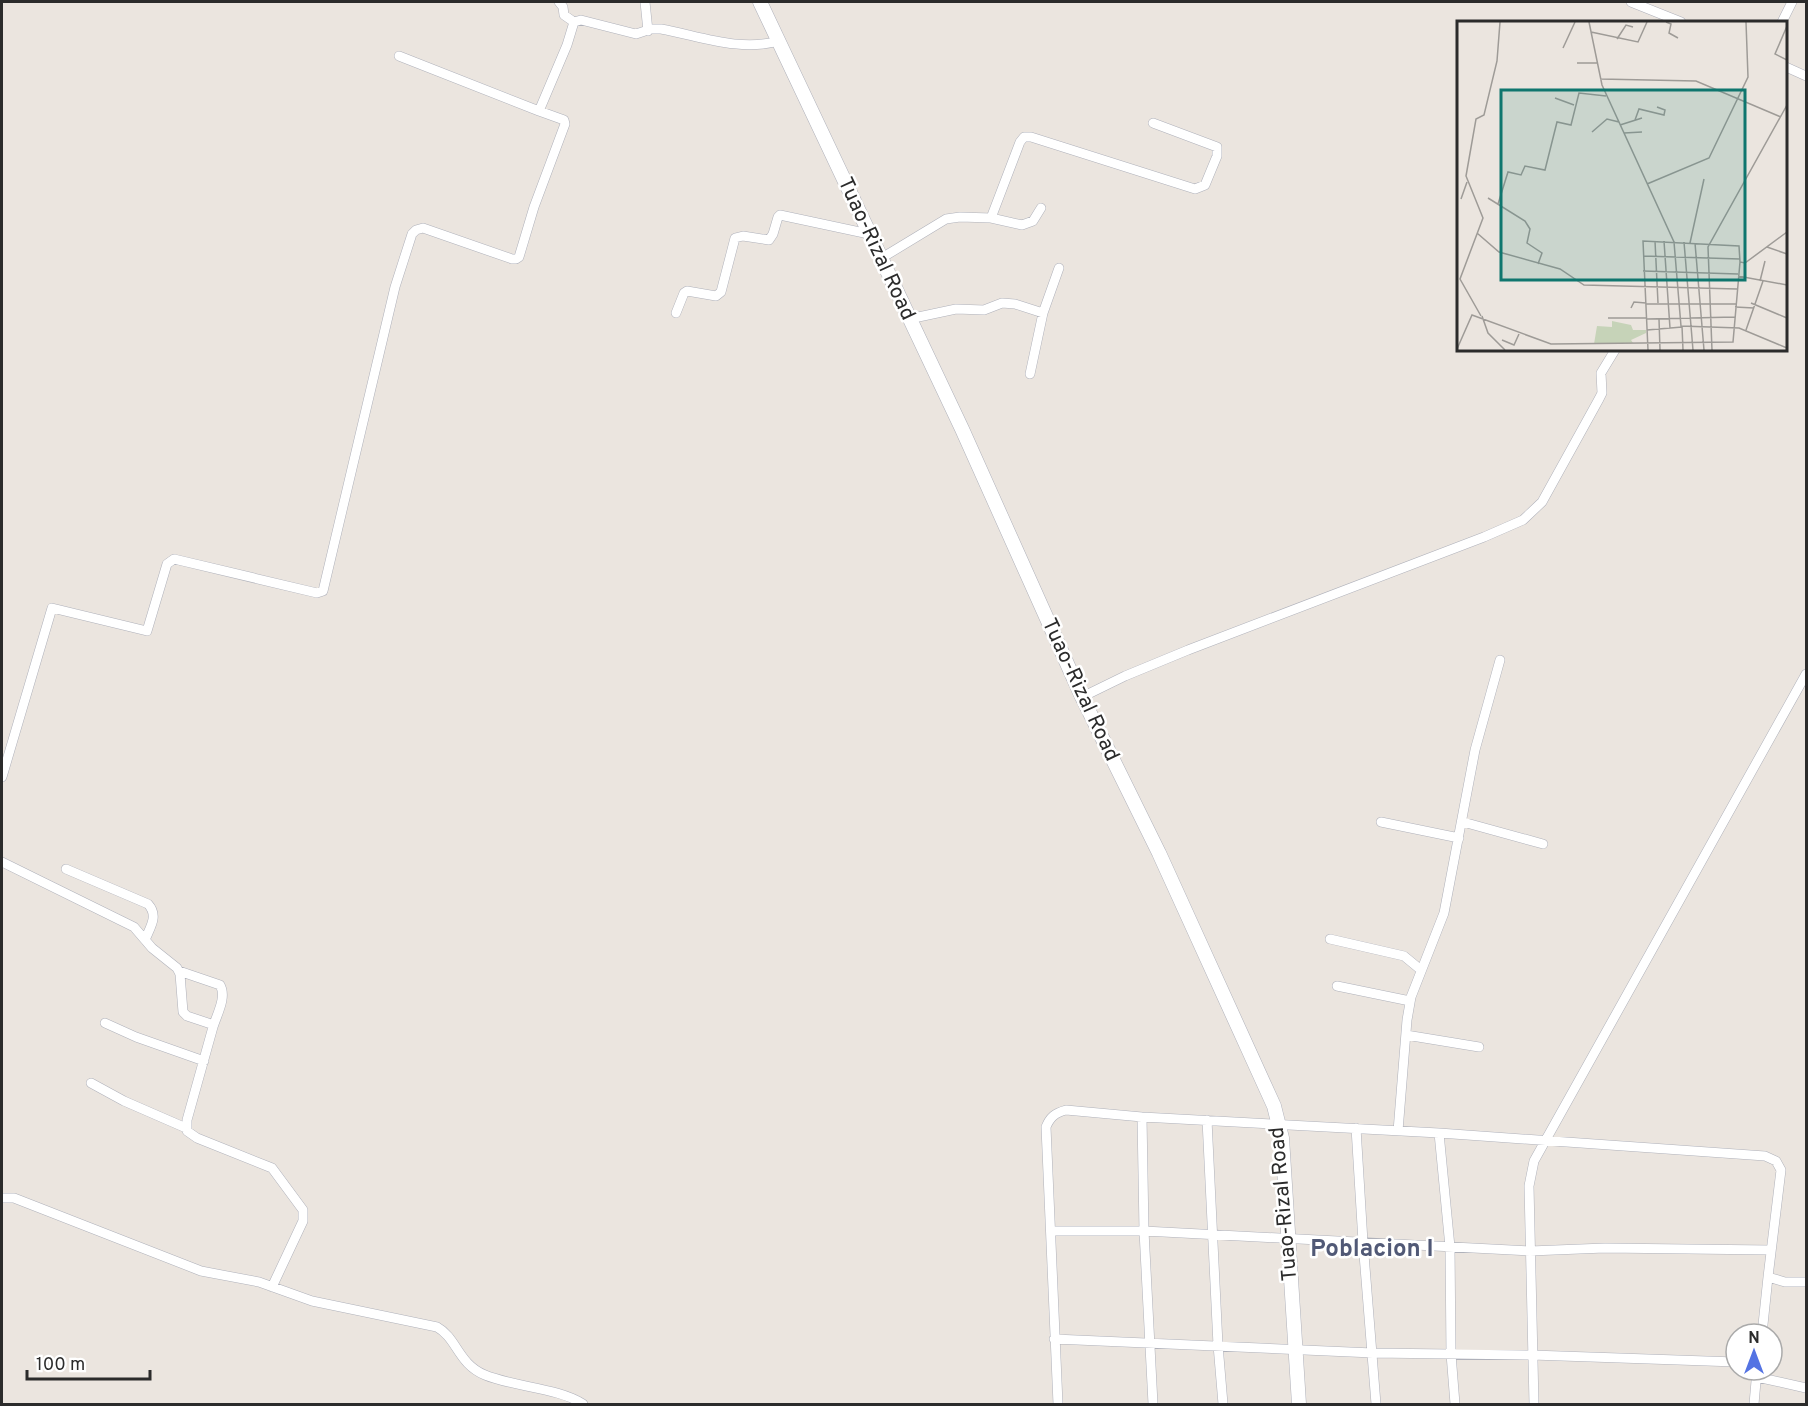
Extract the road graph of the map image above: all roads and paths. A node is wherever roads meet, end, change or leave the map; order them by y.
1 (559, 2) edge
2 (645, 2) edge
3 (760, 2) edge
4 (1631, 2) edge
5 (1792, 2) edge
6 (1678, 21) edge
7 (1782, 21) edge
8 (574, 22) junction
9 (648, 31) junction
10 (779, 41) junction
11 (399, 56) dead end
12 (1787, 68) edge
13 (1806, 76) edge
14 (539, 111) junction
15 (1153, 123) dead end
16 (1041, 208) dead end
17 (991, 219) junction
18 (869, 234) junction
19 (880, 259) junction
20 (1059, 268) dead end
21 (676, 313) dead end
22 (1043, 313) junction
23 (909, 319) junction
24 (1614, 351) edge
25 (1030, 374) dead end
26 (1500, 660) dead end
27 (1806, 674) edge
28 (1082, 697) junction
29 (2, 777) edge
30 (1381, 822) dead end
31 (1463, 822) junction
32 (1459, 838) junction
33 (1543, 844) dead end
34 (2, 862) edge
35 (66, 869) dead end
36 (1330, 939) dead end
37 (145, 940) junction
38 (1421, 970) junction
39 (179, 971) junction
40 (1337, 986) dead end
41 (1410, 1001) junction
42 (105, 1023) dead end
43 (213, 1027) junction
44 (1406, 1035) junction
45 (1479, 1047) dead end
46 (204, 1061) junction
47 (91, 1083) dead end
48 (1142, 1117) junction
49 (1207, 1120) junction
50 (1279, 1123) junction
51 (186, 1128) junction
52 (1356, 1128) junction
53 (1398, 1131) junction
54 (1439, 1133) junction
55 (1545, 1140) junction
56 (2, 1198) edge
57 (1051, 1231) junction
58 (1144, 1231) junction
59 (1212, 1235) junction
60 (1288, 1238) junction
61 (1363, 1242) junction
62 (1450, 1247) junction
63 (1770, 1250) junction
64 (1530, 1251) junction
65 (1768, 1278) junction
66 (1806, 1282) edge
67 (272, 1287) junction
68 (1763, 1322) edge
69 (1054, 1339) junction
70 (1148, 1343) junction
71 (1218, 1346) junction
72 (1296, 1349) junction
73 (1372, 1353) junction
74 (1451, 1354) junction
75 (1532, 1355) junction
76 (1724, 1362) edge
77 (1784, 1381) edge
78 (1756, 1382) edge
79 (1806, 1388) edge
80 (583, 1404) edge
81 (1058, 1404) edge
82 (1153, 1404) edge
83 (1223, 1404) edge
84 (1299, 1404) edge
85 (1376, 1404) edge
86 (1455, 1404) edge
87 (1534, 1404) edge
88 (1754, 1404) edge

1 - 8 street
2 - 9 street
3 - 10 main road, Tuao-Rizal Road
4 - 6 street
5 - 7 street
8 - 9 street
8 - 14 street
9 - 10 street
10 - 18 main road, Tuao-Rizal Road
11 - 14 street
12 - 13 street
14 - 29 street
15 - 17 street
16 - 17 street
17 - 19 street
18 - 19 main road, Tuao-Rizal Road
18 - 21 street
19 - 23 main road, Tuao-Rizal Road
20 - 22 street
22 - 23 street
22 - 25 street
23 - 28 main road, Tuao-Rizal Road
24 - 28 street
26 - 31 street
27 - 55 street
28 - 50 main road, Tuao-Rizal Road
30 - 32 street
31 - 32 street
31 - 33 street
32 - 38 street
34 - 37 street
35 - 37 street
36 - 38 street
37 - 39 street
38 - 41 street
39 - 43 street
39 - 43 street
40 - 41 street
41 - 44 street
42 - 46 street
43 - 46 street
44 - 45 street
44 - 53 street
46 - 51 street
47 - 51 street
48 - 49 street
48 - 57 street
48 - 58 street
49 - 50 street
49 - 59 street
50 - 52 street
50 - 60 main road, Tuao-Rizal Road
51 - 67 street
52 - 53 street
52 - 61 street
53 - 54 street
54 - 55 street
54 - 62 street
55 - 63 street
55 - 64 street
56 - 67 street
57 - 58 street
57 - 69 street
58 - 59 street
58 - 70 street
59 - 60 street
59 - 71 street
60 - 61 street
60 - 72 main road, Tuao-Rizal Road
61 - 62 street
61 - 73 street
62 - 64 street
62 - 74 street
63 - 64 street
63 - 65 street
64 - 75 street
65 - 66 street
65 - 68 street
67 - 80 street
69 - 70 street
69 - 81 street
70 - 71 street
70 - 82 street
71 - 72 street
71 - 83 street
72 - 73 street
72 - 84 main road, Tuao-Rizal Road
73 - 74 street
73 - 85 street
74 - 75 street
74 - 86 street
75 - 76 street
75 - 87 street
77 - 79 street
78 - 88 street

